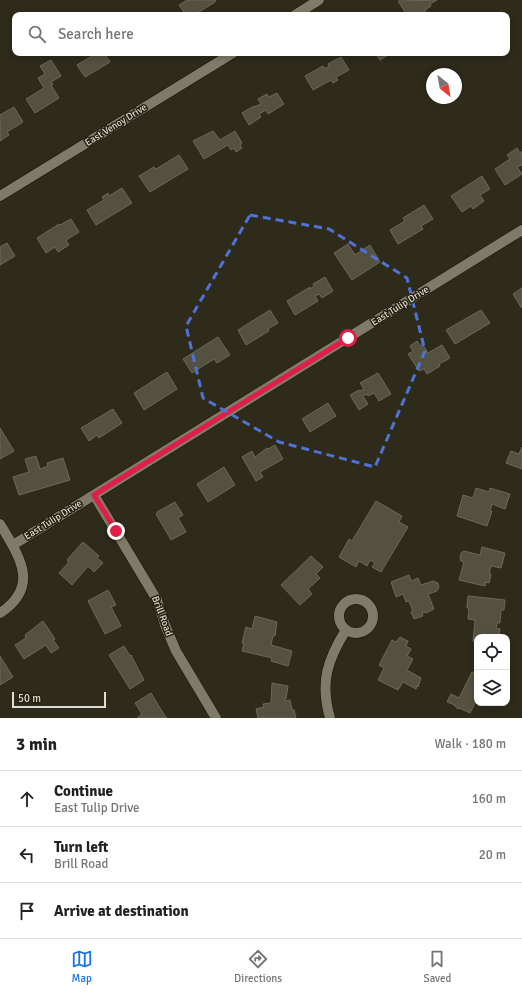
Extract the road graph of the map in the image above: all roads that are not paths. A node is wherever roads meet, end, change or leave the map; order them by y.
1 (319, 0) edge
2 (300, 12) edge
3 (228, 56) edge
4 (0, 196) edge
5 (522, 230) edge
6 (94, 495) junction
7 (0, 524) edge
8 (13, 545) junction
9 (0, 613) edge
10 (346, 630) dead end
11 (216, 718) edge
12 (330, 718) edge

1 - 2 street
3 - 4 street, East Venoy Drive
5 - 6 street, East Tulip Drive
6 - 8 street, East Tulip Drive
6 - 11 street, Brill Road
7 - 8 street
8 - 9 street
10 - 12 street

